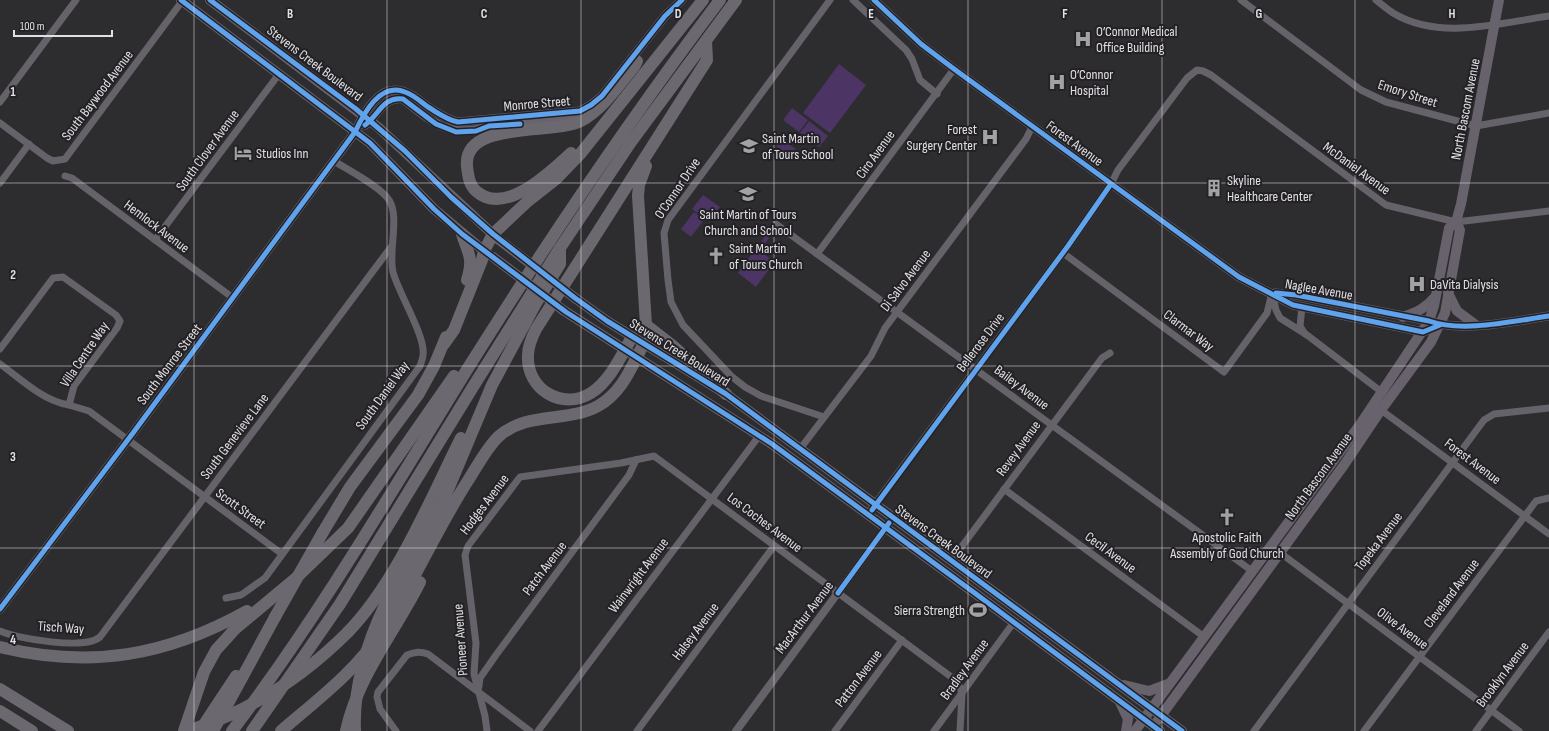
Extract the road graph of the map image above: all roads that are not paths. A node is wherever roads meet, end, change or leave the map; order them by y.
1 (76, 0) edge
2 (182, 0) edge
3 (210, 0) edge
4 (682, 0) edge
5 (702, 0) edge
6 (720, 0) edge
7 (736, 0) edge
8 (830, 0) edge
9 (853, 0) edge
10 (874, 0) edge
11 (1241, 0) edge
12 (1376, 0) edge
13 (1499, 0) edge
14 (674, 9) junction
15 (1549, 16) edge
16 (1495, 25) junction
17 (706, 41) junction
18 (637, 61) junction
19 (954, 69) junction
20 (1197, 70) joint
21 (279, 74) junction
22 (937, 94) junction
23 (0, 102) edge
24 (1549, 113) edge
25 (367, 118) junction
26 (0, 123) edge
27 (1476, 126) junction
28 (1032, 127) junction
29 (355, 132) junction
30 (659, 135) junction
31 (590, 139) junction
32 (29, 144) junction
33 (334, 161) junction
34 (65, 176) dead end
35 (0, 183) edge
36 (1111, 184) junction
37 (1549, 211) edge
38 (1456, 222) junction
39 (776, 224) dead end
40 (462, 234) junction
41 (497, 238) junction
42 (155, 240) junction
43 (392, 247) junction
44 (560, 248) junction
45 (1063, 253) junction
46 (488, 254) junction
47 (817, 254) junction
48 (1272, 293) junction
49 (1448, 293) junction
50 (1437, 295) junction
51 (233, 298) junction
52 (1302, 307) junction
53 (897, 312) junction
54 (1549, 316) edge
55 (1403, 317) junction
56 (1429, 321) junction
57 (1440, 325) junction
58 (1476, 325) junction
59 (1423, 332) junction
60 (1307, 335) junction
61 (632, 337) junction
62 (444, 344) junction
63 (644, 344) junction
64 (0, 349) edge
65 (624, 350) junction
66 (1110, 354) dead end
67 (637, 357) junction
68 (0, 364) edge
69 (469, 368) junction
70 (975, 369) junction
71 (492, 385) junction
72 (1383, 393) junction
73 (726, 394) junction
74 (69, 405) junction
75 (1549, 408) edge
76 (1381, 410) junction
77 (824, 417) junction
78 (1051, 425) junction
79 (759, 436) junction
80 (128, 440) junction
81 (772, 444) junction
82 (800, 449) junction
83 (636, 460) junction
84 (1452, 463) junction
85 (477, 466) junction
86 (520, 477) joint
87 (1004, 489) junction
88 (205, 497) junction
89 (711, 498) junction
90 (1549, 498) edge
91 (876, 505) junction
92 (868, 514) junction
93 (1524, 516) junction
94 (893, 518) junction
95 (886, 528) junction
96 (1549, 534) edge
97 (468, 546) joint
98 (774, 546) junction
99 (1271, 546) junction
100 (1280, 553) junction
101 (282, 554) junction
102 (951, 561) junction
103 (1252, 571) junction
104 (838, 593) junction
105 (976, 594) junction
106 (276, 595) junction
107 (226, 598) dead end
108 (1348, 604) junction
109 (0, 609) edge
110 (1020, 611) junction
111 (1014, 622) junction
112 (0, 631) edge
113 (1549, 632) edge
114 (1203, 636) junction
115 (902, 640) junction
116 (96, 641) joint
117 (259, 644) junction
118 (0, 647) edge
119 (1420, 657) junction
120 (1117, 683) junction
121 (1168, 684) junction
122 (0, 689) edge
123 (479, 692) junction
124 (962, 694) junction
125 (1119, 700) junction
126 (1151, 708) junction
127 (1491, 710) junction
128 (0, 711) edge
129 (1161, 716) junction
130 (1144, 719) junction
131 (1155, 729) edge
132 (32, 731) edge
133 (68, 731) edge
134 (186, 731) edge
135 (200, 731) edge
136 (213, 731) edge
137 (232, 731) edge
138 (252, 731) edge
139 (281, 731) edge
140 (346, 731) edge
141 (355, 731) edge
142 (396, 731) edge
143 (487, 731) edge
144 (530, 731) edge
145 (538, 731) edge
146 (637, 731) edge
147 (736, 731) edge
148 (835, 731) edge
149 (934, 731) edge
150 (960, 731) edge
151 (1126, 731) edge
152 (1135, 731) edge
153 (1182, 731) edge
154 (1254, 731) edge
155 (1364, 731) edge
156 (1476, 731) edge
157 (1519, 731) edge

1 - 23 street
2 - 21 main road, Stevens Creek Boulevard
2 - 32 street, South Baywood Avenue
3 - 25 main road, Stevens Creek Boulevard
4 - 14 main road, Monroe Street
5 - 31 highway
6 - 69 highway
7 - 17 highway
8 - 77 street, O’Connor Drive
9 - 22 street
10 - 19 main road, Forest Avenue
11 - 27 street, Emory Street
12 - 16 street
13 - 16 main road, North Bascom Avenue
14 - 18 main road, Monroe Street
14 - 25 main road, Monroe Street
15 - 16 street
16 - 27 main road, North Bascom Avenue
17 - 30 highway
17 - 44 highway
18 - 25 main road, Monroe Street
18 - 31 highway
19 - 22 street, Ciro Avenue
19 - 28 main road, Forest Avenue
20 - 36 street, Bellerose Drive
20 - 38 street, McDaniel Avenue
21 - 29 main road, Stevens Creek Boulevard
21 - 42 street, South Clover Avenue
22 - 47 street, Ciro Avenue
24 - 27 street, Emory Street
25 - 29 main road, South Monroe Street
25 - 41 main road, Stevens Creek Boulevard
26 - 32 street
27 - 38 main road, North Bascom Avenue
28 - 36 main road, Forest Avenue
28 - 53 street, Di Salvo Avenue
29 - 33 main road, South Monroe Street
29 - 40 main road, Stevens Creek Boulevard
30 - 65 highway
30 - 73 highway
31 - 41 highway
32 - 35 street
33 - 43 street, South Daniel Way
33 - 51 main road, South Monroe Street
34 - 42 street, Hemlock Avenue
36 - 45 street, Bellerose Drive
36 - 48 main road, Forest Avenue
37 - 38 street, McDaniel Avenue
38 - 49 main road, North Bascom Avenue
38 - 50 main road, North Bascom Avenue
39 - 47 street, Bailey Avenue
40 - 46 main road, Stevens Creek Boulevard
40 - 62 highway
41 - 46 highway
41 - 61 main road, Stevens Creek Boulevard, bridge
42 - 51 street, Hemlock Avenue
43 - 88 street, South Genevieve Lane
43 - 101 street, South Daniel Way
44 - 71 highway
44 - 138 highway
45 - 48 street, Clarmar Way
45 - 70 street, Bellerose Drive
46 - 62 highway
46 - 65 main road, Stevens Creek Boulevard, bridge
47 - 53 street, Bailey Avenue
48 - 52 main road, Naglee Avenue
48 - 55 main road, Naglee Avenue
48 - 60 street
49 - 57 main road, North Bascom Avenue
49 - 58 main road
50 - 55 main road
50 - 56 main road, North Bascom Avenue
51 - 80 main road, South Monroe Street
52 - 59 main road, Naglee Avenue
52 - 60 street
53 - 70 street, Bailey Avenue
53 - 77 street, Di Salvo Avenue
54 - 58 main road, Naglee Avenue
55 - 56 main road, Naglee Avenue
56 - 57 main road, Naglee Avenue
56 - 59 main road, North Bascom Avenue
57 - 58 main road, Naglee Avenue
57 - 59 main road, Naglee Avenue
57 - 76 main road, North Bascom Avenue
59 - 72 main road, North Bascom Avenue
60 - 72 street
61 - 63 main road, Stevens Creek Boulevard
61 - 65 highway
62 - 117 highway, bridge
63 - 67 highway
63 - 73 main road, Stevens Creek Boulevard
64 - 74 street, Villa Centre Way
65 - 67 main road, Stevens Creek Boulevard
66 - 78 street, Revey Avenue
67 - 79 main road, Stevens Creek Boulevard
67 - 85 highway
68 - 74 street, Villa Centre Way
69 - 106 highway
69 - 137 highway
70 - 78 street, Bailey Avenue
70 - 91 street, Bellerose Drive
71 - 134 highway, bridge
71 - 141 highway, bridge
72 - 99 main road, North Bascom Avenue
73 - 82 main road, Stevens Creek Boulevard
74 - 80 street, Villa Centre Way
75 - 84 street, Topeka Avenue
76 - 84 street, Forest Avenue
76 - 100 main road, North Bascom Avenue
77 - 82 street, Di Salvo Avenue
78 - 87 street, Revey Avenue
78 - 103 street, Bailey Avenue
79 - 81 main road, Stevens Creek Boulevard
79 - 89 street, Wainwright Avenue
80 - 88 street, Scott Street
80 - 109 main road, South Monroe Street
81 - 82 main road
81 - 92 main road, Stevens Creek Boulevard
82 - 91 main road, Stevens Creek Boulevard
83 - 86 street, Los Coches Avenue
83 - 89 street, Los Coches Avenue
83 - 123 street, Patch Avenue
84 - 93 street, Forest Avenue
84 - 108 street, Topeka Avenue
85 - 139 highway
85 - 140 highway
86 - 97 street, Hodges Avenue
87 - 102 street, Revey Avenue
87 - 114 street, Cecil Avenue
88 - 101 street, Scott Street
88 - 116 street, South Genevieve Lane
89 - 98 street, Los Coches Avenue
89 - 145 street, Wainwright Avenue
90 - 93 street, Cleveland Avenue
91 - 92 street, Bellerose Drive
91 - 94 main road, Stevens Creek Boulevard
92 - 95 main road, Stevens Creek Boulevard
93 - 96 street, Forest Avenue
93 - 119 street, Cleveland Avenue
94 - 95 street, MacArthur Avenue
94 - 102 main road, Stevens Creek Boulevard
95 - 104 street, MacArthur Avenue
95 - 105 main road, Stevens Creek Boulevard
97 - 123 street, Pioneer Avenue
98 - 104 street, Los Coches Avenue
98 - 146 street, Halsey Avenue
99 - 100 street, Olive Avenue
99 - 103 main road, North Bascom Avenue
100 - 108 street, Olive Avenue
100 - 129 main road, North Bascom Avenue
101 - 107 street, South Daniel Way
102 - 110 main road, Stevens Creek Boulevard
103 - 114 main road, North Bascom Avenue
104 - 115 street, Los Coches Avenue
104 - 147 street, MacArthur Avenue
105 - 110 main road, Stevens Creek Boulevard
105 - 111 main road, Stevens Creek Boulevard
106 - 118 highway
106 - 134 highway
108 - 119 street, Olive Avenue
108 - 154 street, Topeka Avenue
110 - 120 main road, Stevens Creek Boulevard
111 - 124 street, Bradley Avenue
111 - 125 main road, Stevens Creek Boulevard
112 - 116 street, Tisch Way
113 - 127 street, Brooklyn Avenue
114 - 121 main road, North Bascom Avenue
115 - 124 street, Los Coches Avenue
115 - 148 street, Patton Avenue
117 - 135 highway
117 - 136 highway
119 - 127 street, Olive Avenue
119 - 155 street, Cleveland Avenue
120 - 121 main road
120 - 126 main road, Stevens Creek Boulevard
121 - 126 main road, North Bascom Avenue
122 - 133 highway
123 - 142 street
123 - 143 street, Pioneer Avenue
123 - 144 street
124 - 149 street, Bradley Avenue
124 - 150 street
125 - 130 main road, Stevens Creek Boulevard
125 - 151 main road
126 - 129 main road, Stevens Creek Boulevard
126 - 130 main road, North Bascom Avenue
127 - 156 street, Brooklyn Avenue
127 - 157 street, Olive Avenue
128 - 132 highway
129 - 131 main road, North Bascom Avenue
129 - 153 main road, Stevens Creek Boulevard
130 - 131 main road, Stevens Creek Boulevard
130 - 152 main road, North Bascom Avenue

